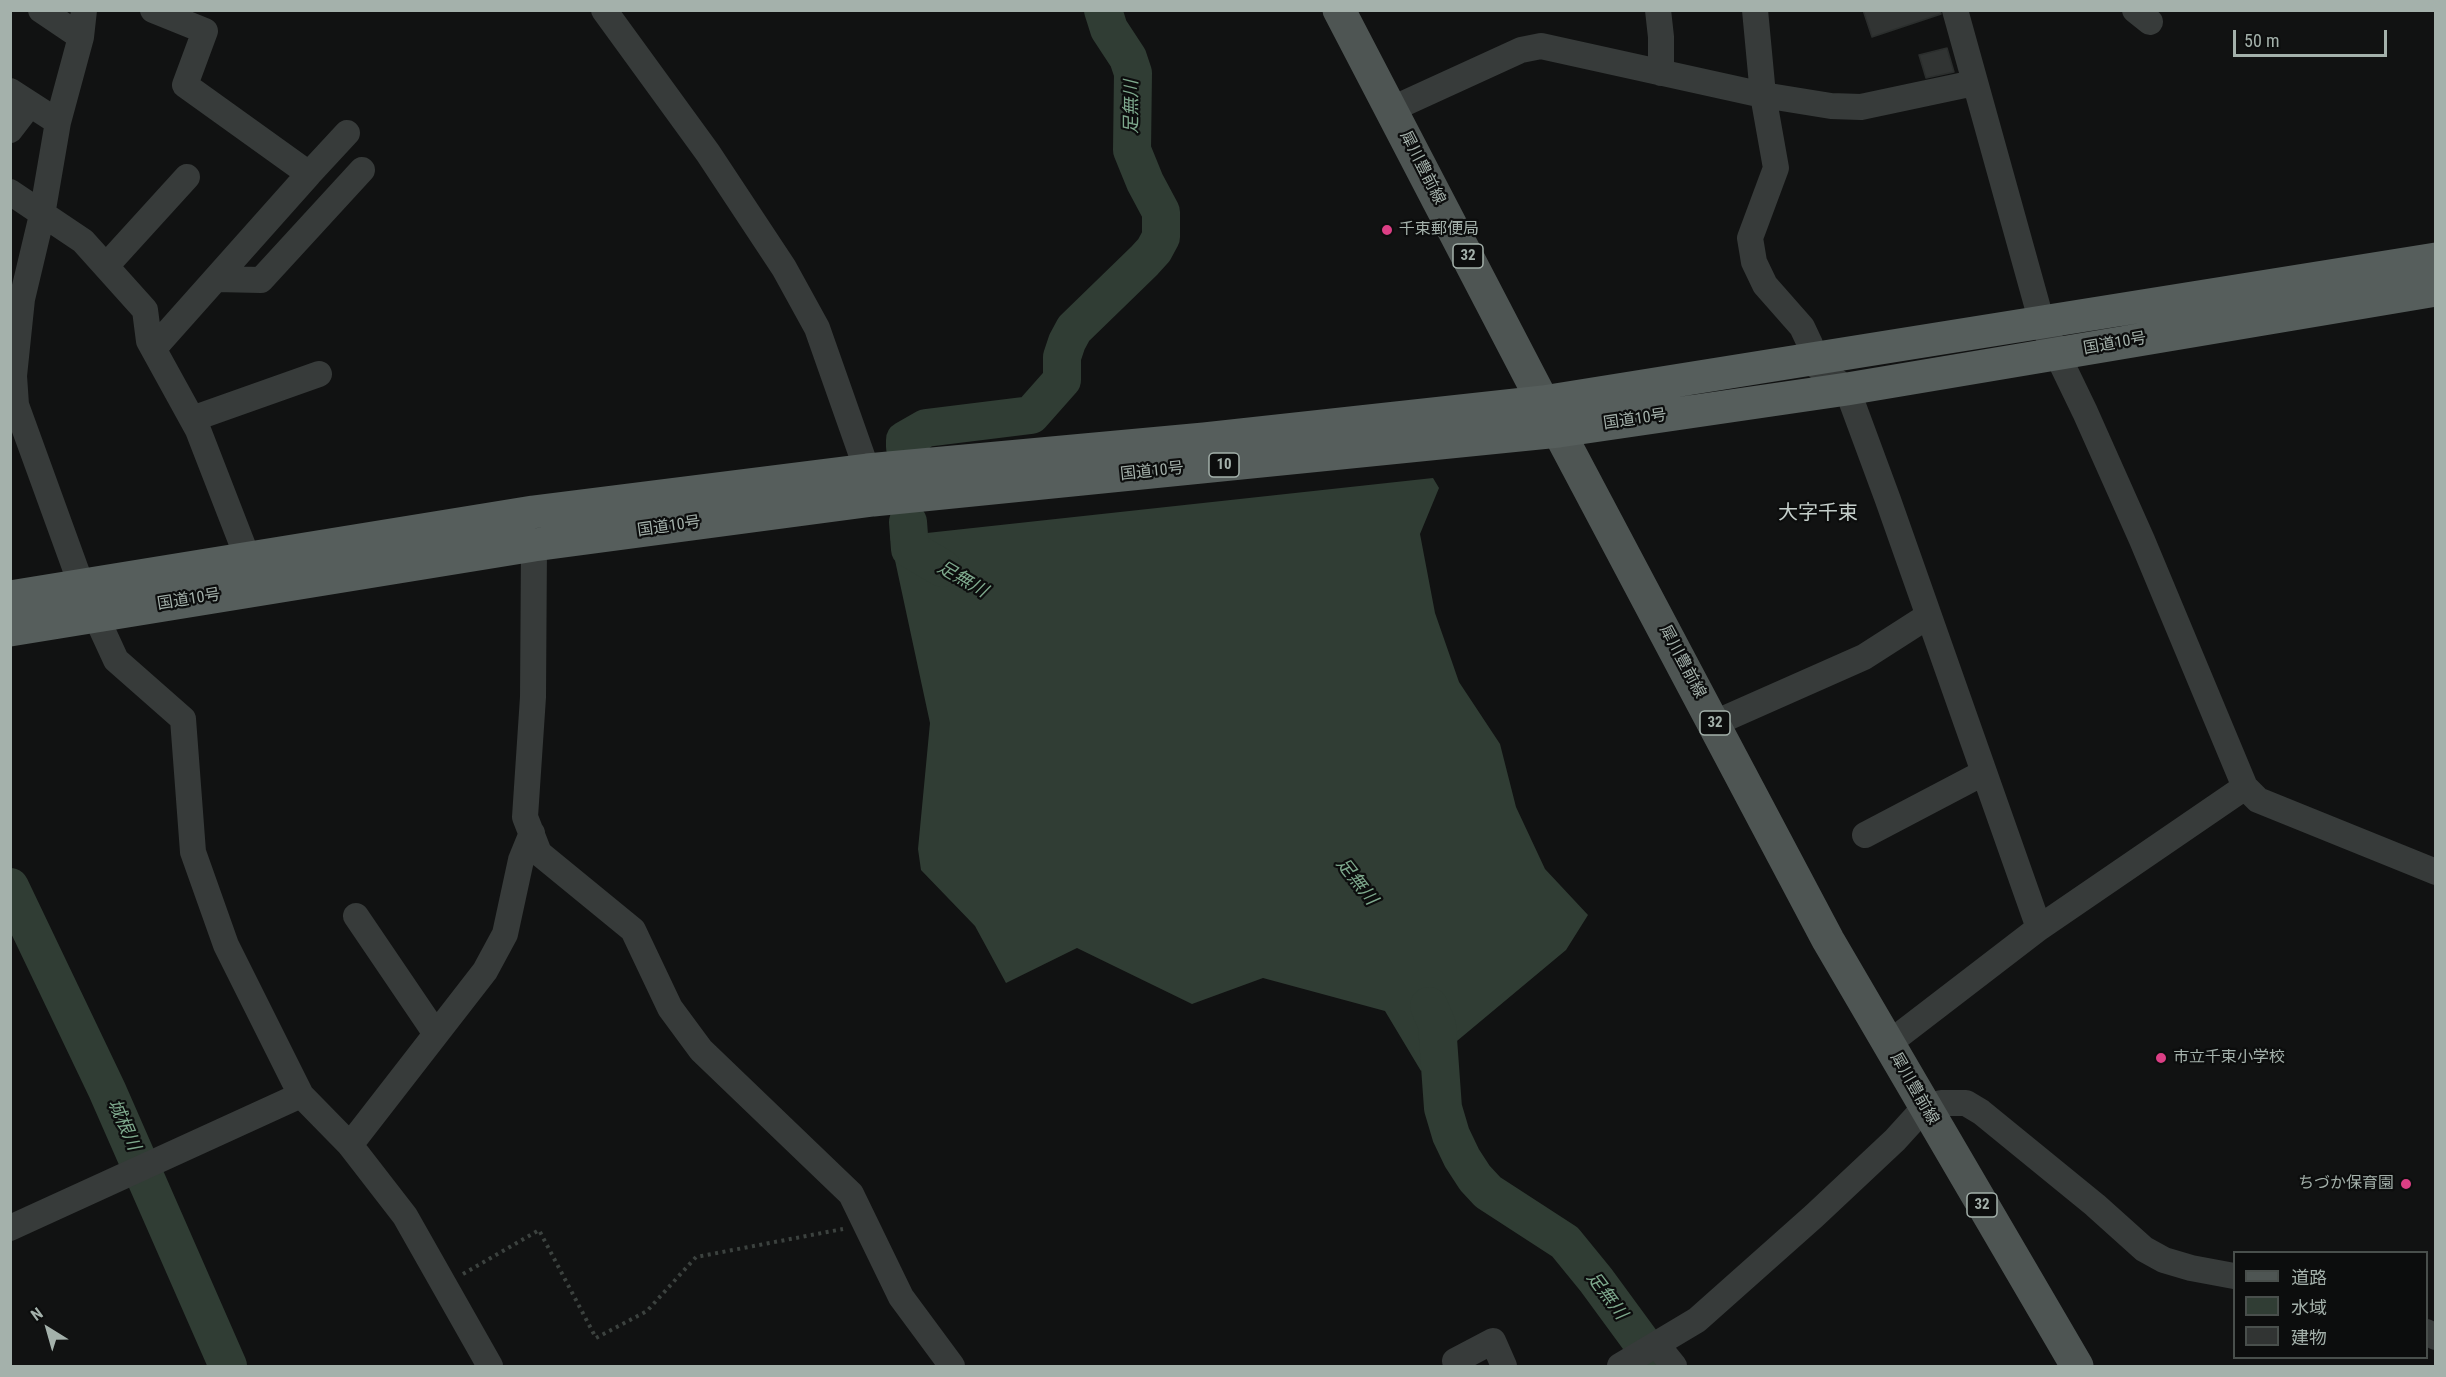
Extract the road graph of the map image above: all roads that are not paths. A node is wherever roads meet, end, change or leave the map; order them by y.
1 (41, 10) edge
2 (84, 10) edge
3 (153, 10) edge
4 (604, 10) edge
5 (1339, 10) edge
6 (1658, 10) edge
7 (1755, 10) edge
8 (1955, 10) edge
9 (81, 38) junction
10 (1660, 73) junction
11 (1974, 83) junction
12 (1762, 96) junction
13 (20, 98) edge
14 (1392, 109) junction
15 (58, 122) junction
16 (10, 130) edge
17 (347, 133) dead end
18 (362, 170) dead end
19 (309, 174) junction
20 (187, 177) dead end
21 (10, 192) edge
22 (42, 214) junction
23 (2436, 259) edge
24 (106, 266) junction
25 (216, 279) junction
26 (2436, 290) edge
27 (16, 295) edge
28 (2042, 323) junction
29 (154, 348) junction
30 (2057, 354) junction
31 (1810, 361) junction
32 (319, 374) dead end
33 (1847, 389) junction
34 (1543, 402) junction
35 (192, 419) junction
36 (1559, 431) junction
37 (867, 470) junction
38 (534, 545) junction
39 (248, 559) junction
40 (81, 584) junction
41 (10, 597) edge
42 (96, 615) junction
43 (1928, 616) junction
44 (10, 630) edge
45 (1715, 723) junction
46 (1983, 773) junction
47 (2245, 787) junction
48 (532, 833) junction
49 (1865, 836) dead end
50 (2436, 872) edge
51 (356, 916) dead end
52 (2039, 928) junction
53 (436, 1035) junction
54 (1888, 1044) junction
55 (301, 1095) junction
56 (1925, 1107) junction
57 (350, 1145) junction
58 (10, 1228) edge
59 (2233, 1276) edge
60 (1658, 1346) junction
61 (1455, 1361) dead end
62 (490, 1366) edge
63 (952, 1366) edge
64 (1504, 1366) edge
65 (1620, 1366) edge
66 (1674, 1366) edge
67 (2076, 1366) edge

1 - 9 street
2 - 9 street
3 - 19 street
4 - 37 street
5 - 14 main road, 犀川豊前線 / 32
6 - 10 street
7 - 12 street
8 - 11 street
9 - 15 street
10 - 12 street
10 - 14 street
11 - 12 street
11 - 28 street
12 - 31 street
13 - 15 street
13 - 16 street
14 - 34 main road, 犀川豊前線 / 32
15 - 22 street
17 - 19 street
18 - 25 street
19 - 25 street
20 - 24 street
21 - 22 street
22 - 24 street
22 - 27 street
23 - 28 highway, 国道10号 / 10
24 - 29 street
25 - 29 street
26 - 30 highway, 国道10号 / 10
27 - 40 street
28 - 30 street
28 - 31 highway, 国道10号 / 10
29 - 35 street
30 - 33 highway, 国道10号 / 10
30 - 47 street
31 - 33 street
31 - 34 highway, 国道10号 / 10
32 - 35 street
33 - 36 highway, 国道10号 / 10
33 - 43 street
34 - 36 main road, 犀川豊前線 / 32
34 - 37 highway, 国道10号 / 10
35 - 39 street
36 - 38 highway, 国道10号 / 10
36 - 45 main road, 犀川豊前線 / 32
37 - 39 highway, 国道10号 / 10
38 - 42 highway, 国道10号 / 10
38 - 48 street
39 - 40 highway, 国道10号 / 10
40 - 41 highway, 国道10号 / 10
40 - 42 street
42 - 44 highway, 国道10号 / 10
42 - 55 street
43 - 45 street
43 - 46 street
45 - 54 main road, 犀川豊前線 / 32
46 - 49 street
46 - 52 street
47 - 50 street
47 - 52 street
48 - 53 street
48 - 63 street
51 - 53 street
52 - 54 street
53 - 57 street
54 - 56 main road, 犀川豊前線 / 32
55 - 57 street
55 - 58 street
56 - 59 street
56 - 60 street
56 - 67 main road, 犀川豊前線 / 32
57 - 62 street
60 - 65 street
60 - 66 street
61 - 64 street

